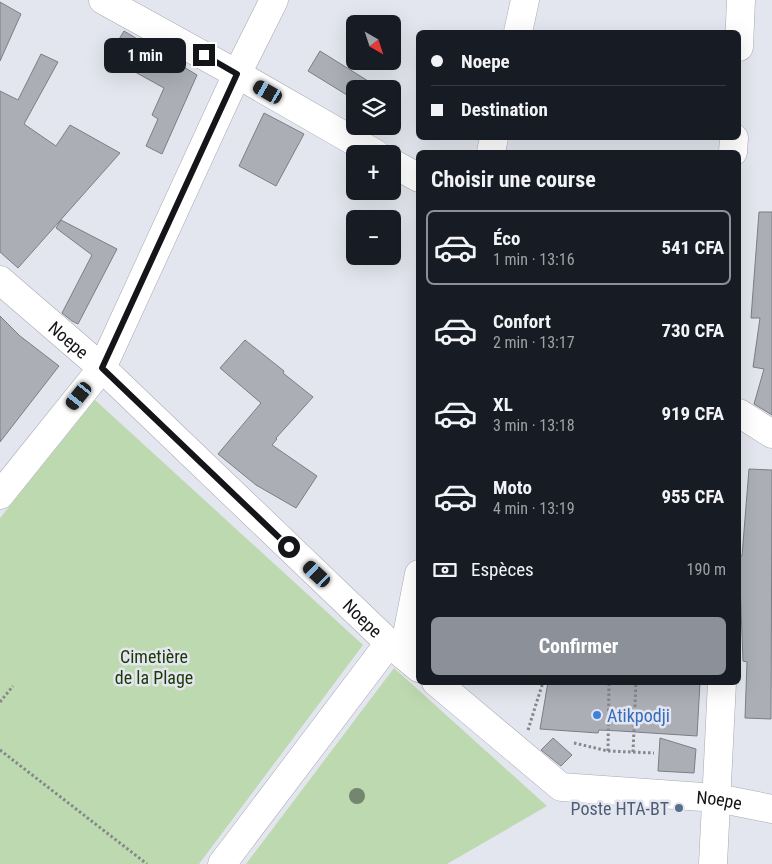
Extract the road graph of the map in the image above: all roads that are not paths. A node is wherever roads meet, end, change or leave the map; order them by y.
1 (103, 0) edge
2 (274, 0) edge
3 (525, 0) edge
4 (741, 0) edge
5 (518, 30) edge
6 (740, 30) edge
7 (237, 74) junction
8 (360, 145) edge
9 (401, 168) edge
10 (416, 176) edge
11 (0, 280) edge
12 (102, 368) junction
13 (741, 414) edge
14 (772, 434) edge
15 (0, 496) edge
16 (416, 590) edge
17 (404, 655) edge
18 (440, 685) edge
19 (722, 685) edge
20 (717, 798) junction
21 (772, 809) edge
22 (222, 864) edge
23 (713, 864) edge

1 - 7 street
2 - 7 street
3 - 5 street
4 - 6 street
7 - 8 street
7 - 12 street
9 - 10 street
11 - 12 street, Noepe
12 - 15 street
12 - 17 street, Noepe
13 - 14 street
16 - 17 street
17 - 22 street
18 - 20 street, Noepe
19 - 20 street
20 - 21 street, Noepe
20 - 23 street

